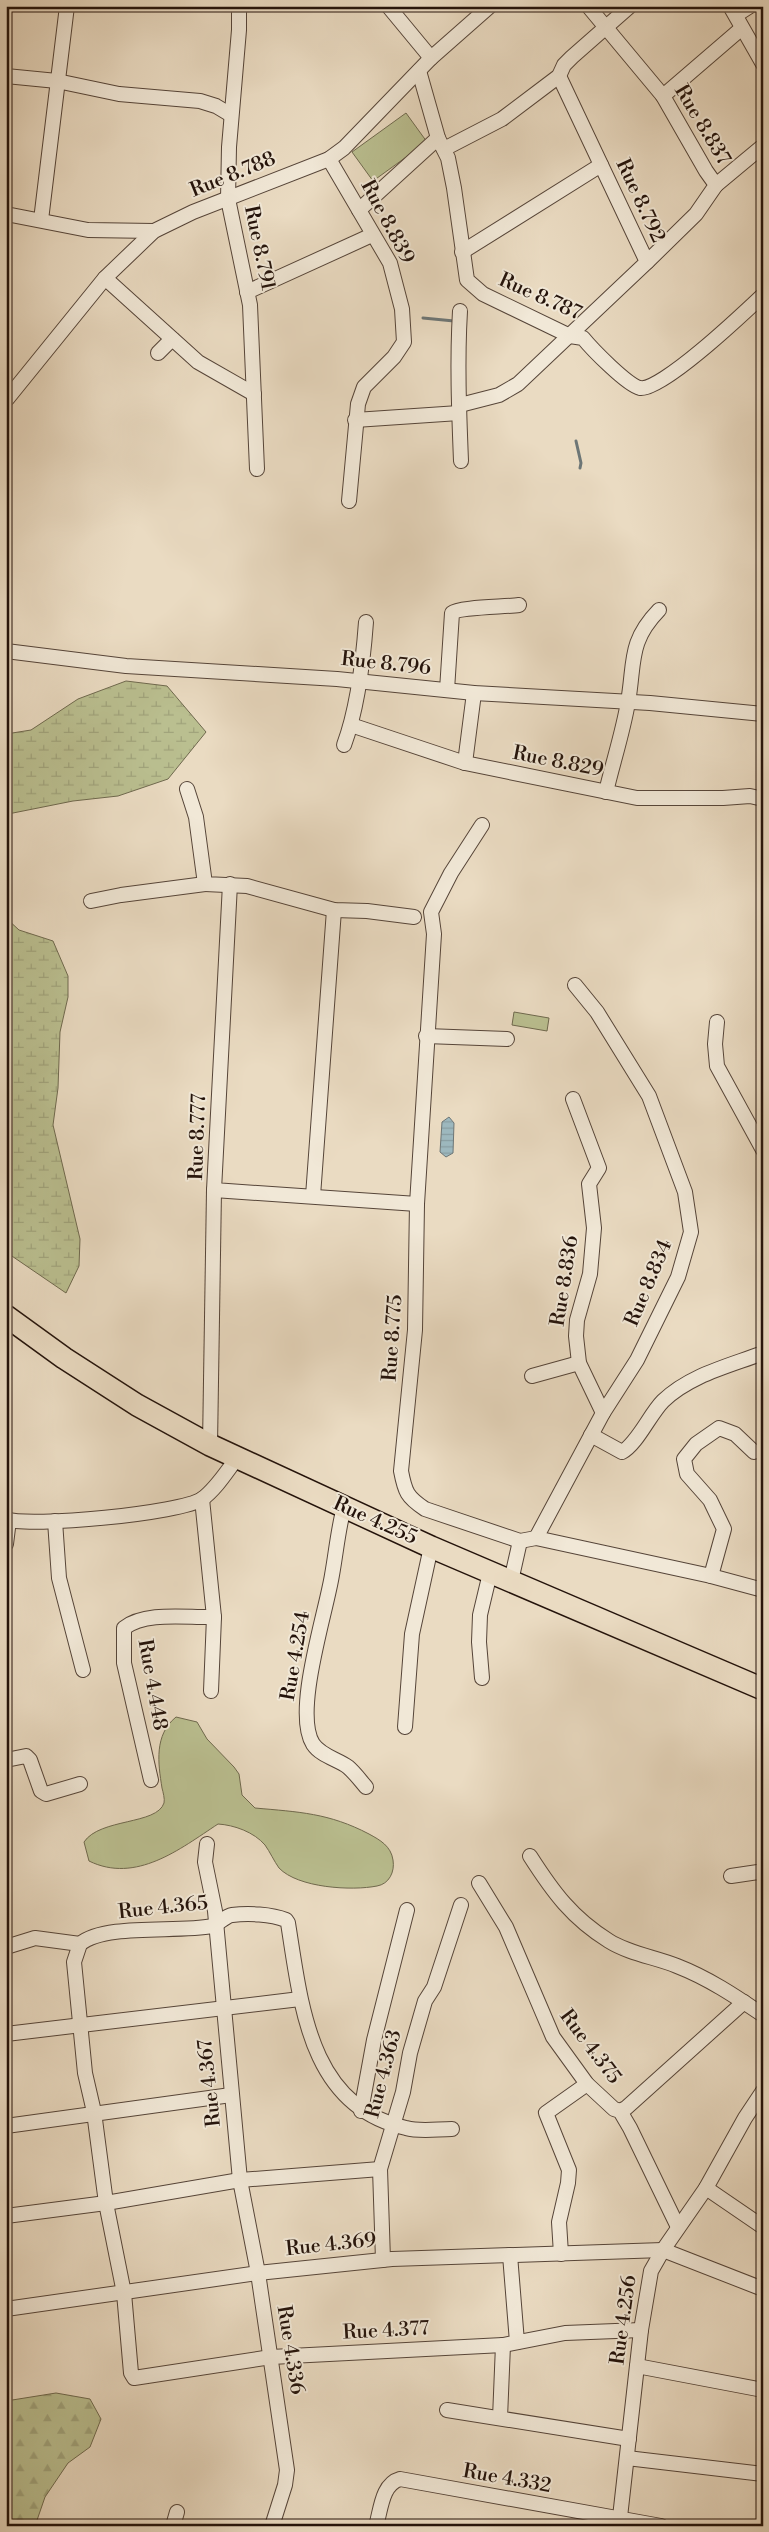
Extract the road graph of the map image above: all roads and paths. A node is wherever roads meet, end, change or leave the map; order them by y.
1 (66, 6) edge
2 (239, 6) edge
3 (388, 6) edge
4 (490, 6) edge
5 (588, 6) edge
6 (630, 6) edge
7 (750, 6) edge
8 (736, 16) edge
9 (606, 27) junction
10 (431, 58) junction
11 (763, 64) edge
12 (419, 71) junction
13 (6, 76) edge
14 (559, 76) junction
15 (56, 81) junction
16 (663, 96) junction
17 (231, 115) junction
18 (441, 144) junction
19 (763, 146) edge
20 (329, 159) junction
21 (601, 165) junction
22 (716, 185) junction
23 (228, 199) junction
24 (359, 210) junction
25 (6, 214) edge
26 (41, 220) junction
27 (154, 231) junction
28 (372, 235) junction
29 (462, 252) junction
30 (647, 262) junction
31 (105, 278) junction
32 (247, 292) junction
33 (763, 295) edge
34 (460, 311) dead end
35 (570, 336) junction
36 (172, 339) junction
37 (158, 353) dead end
38 (254, 394) junction
39 (6, 399) edge
40 (460, 409) junction
41 (355, 420) junction
42 (461, 461) dead end
43 (258, 469) dead end
44 (349, 501) dead end
45 (519, 605) dead end
46 (659, 610) dead end
47 (366, 622) dead end
48 (6, 651) edge
49 (358, 681) junction
50 (446, 690) junction
51 (474, 693) junction
52 (628, 703) junction
53 (763, 714) edge
54 (352, 724) junction
55 (344, 745) dead end
56 (465, 763) junction
57 (187, 789) dead end
58 (606, 792) junction
59 (763, 799) edge
60 (482, 826) dead end
61 (205, 884) junction
62 (230, 884) junction
63 (91, 901) dead end
64 (334, 910) junction
65 (414, 917) dead end
66 (575, 985) dead end
67 (717, 1022) dead end
68 (426, 1036) junction
69 (507, 1039) dead end
70 (572, 1098) dead end
71 (763, 1150) edge
72 (214, 1190) junction
73 (313, 1196) junction
74 (417, 1204) junction
75 (6, 1316) edge
76 (763, 1353) edge
77 (579, 1363) junction
78 (532, 1376) dead end
79 (603, 1413) junction
80 (591, 1435) junction
81 (210, 1445) junction
82 (754, 1452) dead end
83 (237, 1458) junction
84 (202, 1499) junction
85 (344, 1507) junction
86 (8, 1520) edge
87 (56, 1521) junction
88 (536, 1538) junction
89 (520, 1541) junction
90 (6, 1544) edge
91 (431, 1547) junction
92 (490, 1573) junction
93 (711, 1576) junction
94 (511, 1581) junction
95 (763, 1590) edge
96 (214, 1617) junction
97 (83, 1670) dead end
98 (482, 1678) dead end
99 (763, 1689) edge
100 (211, 1692) dead end
101 (405, 1727) dead end
102 (6, 1760) edge
103 (151, 1780) dead end
104 (80, 1784) dead end
105 (366, 1787) dead end
106 (208, 1844) dead end
107 (530, 1856) dead end
108 (763, 1875) edge
109 (732, 1876) dead end
110 (479, 1883) dead end
111 (461, 1905) dead end
112 (407, 1910) dead end
113 (215, 1926) junction
114 (80, 1944) junction
115 (6, 1947) edge
116 (300, 1999) junction
117 (744, 2002) junction
118 (223, 2008) junction
119 (763, 2015) edge
120 (80, 2027) junction
121 (6, 2034) edge
122 (587, 2084) junction
123 (763, 2091) edge
124 (231, 2095) junction
125 (362, 2111) junction
126 (620, 2111) junction
127 (94, 2112) junction
128 (391, 2125) junction
129 (6, 2126) edge
130 (452, 2129) dead end
131 (380, 2169) junction
132 (240, 2180) junction
133 (706, 2188) junction
134 (106, 2204) junction
135 (6, 2216) edge
136 (678, 2227) junction
137 (763, 2227) edge
138 (663, 2250) junction
139 (561, 2254) junction
140 (510, 2255) junction
141 (383, 2260) junction
142 (258, 2273) junction
143 (763, 2289) edge
144 (124, 2293) junction
145 (6, 2309) edge
146 (641, 2330) junction
147 (510, 2343) junction
148 (271, 2357) junction
149 (637, 2366) junction
150 (763, 2390) edge
151 (447, 2410) dead end
152 (500, 2418) junction
153 (629, 2439) junction
154 (627, 2458) junction
155 (763, 2474) edge
156 (619, 2523) edge
157 (272, 2526) edge
158 (376, 2526) edge
159 (661, 2526) edge

1 - 15 street
2 - 17 street, Rue 8.791
3 - 10 street
4 - 10 street, Rue 8.788
5 - 9 street, Rue 8.837
6 - 9 street
7 - 8 street
8 - 11 street
8 - 16 street
9 - 14 street
9 - 16 street, Rue 8.837
10 - 12 street, Rue 8.788
12 - 18 street, Rue 8.787
12 - 20 street, Rue 8.788
13 - 15 street
14 - 18 street
14 - 21 street, Rue 8.792
15 - 17 street
15 - 26 street
16 - 22 street, Rue 8.837
17 - 23 street, Rue 8.791
18 - 24 street
18 - 29 street, Rue 8.787
19 - 22 street
20 - 23 street, Rue 8.788
20 - 24 street, Rue 8.839
21 - 29 street
21 - 30 street, Rue 8.792
22 - 30 street, Rue 8.837
23 - 27 street, Rue 8.788
23 - 32 street, Rue 8.791
24 - 28 street, Rue 8.839
25 - 26 street
26 - 27 street
27 - 31 street, Rue 8.788
28 - 32 street
28 - 41 street, Rue 8.839
29 - 35 street, Rue 8.787
30 - 35 street, Rue 8.792
31 - 36 street
31 - 39 street, Rue 8.788
32 - 38 street, Rue 8.791
33 - 35 street, Rue 8.787
34 - 40 street
35 - 40 street, Rue 8.792
36 - 37 street
36 - 38 street
38 - 43 street, Rue 8.791
40 - 41 street, Rue 8.792
40 - 42 street
41 - 44 street, Rue 8.839
45 - 50 street
46 - 52 street
47 - 49 street
48 - 49 street, Rue 8.796
49 - 50 street, Rue 8.796
49 - 54 street
50 - 51 street, Rue 8.796
51 - 52 street, Rue 8.796
51 - 56 street
52 - 53 street, Rue 8.796
52 - 58 street
54 - 55 street
54 - 56 street, Rue 8.829
56 - 58 street, Rue 8.829
57 - 61 street
58 - 59 street, Rue 8.829
60 - 68 street, Rue 8.775
61 - 62 street
61 - 63 street
62 - 64 street
62 - 72 street, Rue 8.777
64 - 65 street
64 - 73 street
66 - 79 street, Rue 8.834
67 - 71 street
68 - 69 street
68 - 74 street, Rue 8.775
70 - 77 street, Rue 8.836
72 - 73 street, Rue 8.777
72 - 81 street
73 - 74 street, Rue 8.777
74 - 89 street, Rue 8.775
75 - 81 highway, Rue 4.255
76 - 80 street
77 - 78 street
77 - 79 street, Rue 8.836
79 - 80 street, Rue 8.834
80 - 88 street, Rue 8.834
81 - 83 highway, Rue 4.255
82 - 93 street
83 - 84 street
83 - 85 highway, Rue 4.255
84 - 87 street
84 - 96 street
85 - 91 highway, Rue 4.255
85 - 105 street, Rue 4.254
86 - 87 street
86 - 90 street
87 - 97 street
88 - 89 street, Rue 8.775
88 - 93 street, Rue 8.775
89 - 94 street
91 - 92 highway, Rue 4.255
91 - 101 street
92 - 94 highway, Rue 4.255
92 - 98 street
93 - 95 street, Rue 8.775
94 - 99 highway, Rue 4.255
96 - 100 street
96 - 103 street, Rue 4.448
102 - 104 street
106 - 113 street, Rue 4.367
107 - 117 street
108 - 109 street
110 - 122 street, Rue 4.375
111 - 128 street, Rue 4.363
112 - 125 street
113 - 114 street, Rue 4.365
113 - 116 street, Rue 4.365
113 - 118 street, Rue 4.367
114 - 115 street
114 - 120 street
116 - 118 street
116 - 125 street, Rue 4.365
117 - 119 street
117 - 126 street
118 - 120 street
118 - 124 street, Rue 4.367
120 - 121 street
120 - 127 street
122 - 126 street, Rue 4.375
122 - 139 street
123 - 133 street, Rue 4.256
124 - 127 street
124 - 132 street, Rue 4.367
125 - 128 street, Rue 4.365
126 - 136 street, Rue 4.375
127 - 129 street
127 - 134 street
128 - 130 street, Rue 4.365
128 - 131 street, Rue 4.363
131 - 132 street
131 - 141 street, Rue 4.363
132 - 134 street
132 - 142 street, Rue 4.336
133 - 136 street, Rue 4.256
133 - 137 street
134 - 135 street
134 - 144 street
136 - 138 street, Rue 4.256
138 - 139 street, Rue 4.369
138 - 143 street
138 - 146 street, Rue 4.256
139 - 140 street, Rue 4.369
140 - 141 street, Rue 4.369
140 - 147 street
141 - 142 street, Rue 4.369
142 - 144 street, Rue 4.369
142 - 148 street, Rue 4.336
144 - 145 street, Rue 4.369
144 - 148 street, Rue 4.377
146 - 147 street, Rue 4.377
146 - 149 street, Rue 4.256
147 - 148 street, Rue 4.377
147 - 152 street
148 - 157 street, Rue 4.336
149 - 150 street
149 - 153 street, Rue 4.256
151 - 152 street
152 - 153 street
153 - 154 street, Rue 4.256
154 - 155 street
154 - 156 street, Rue 4.256
156 - 158 street, Rue 4.332
156 - 159 street, Rue 4.332

